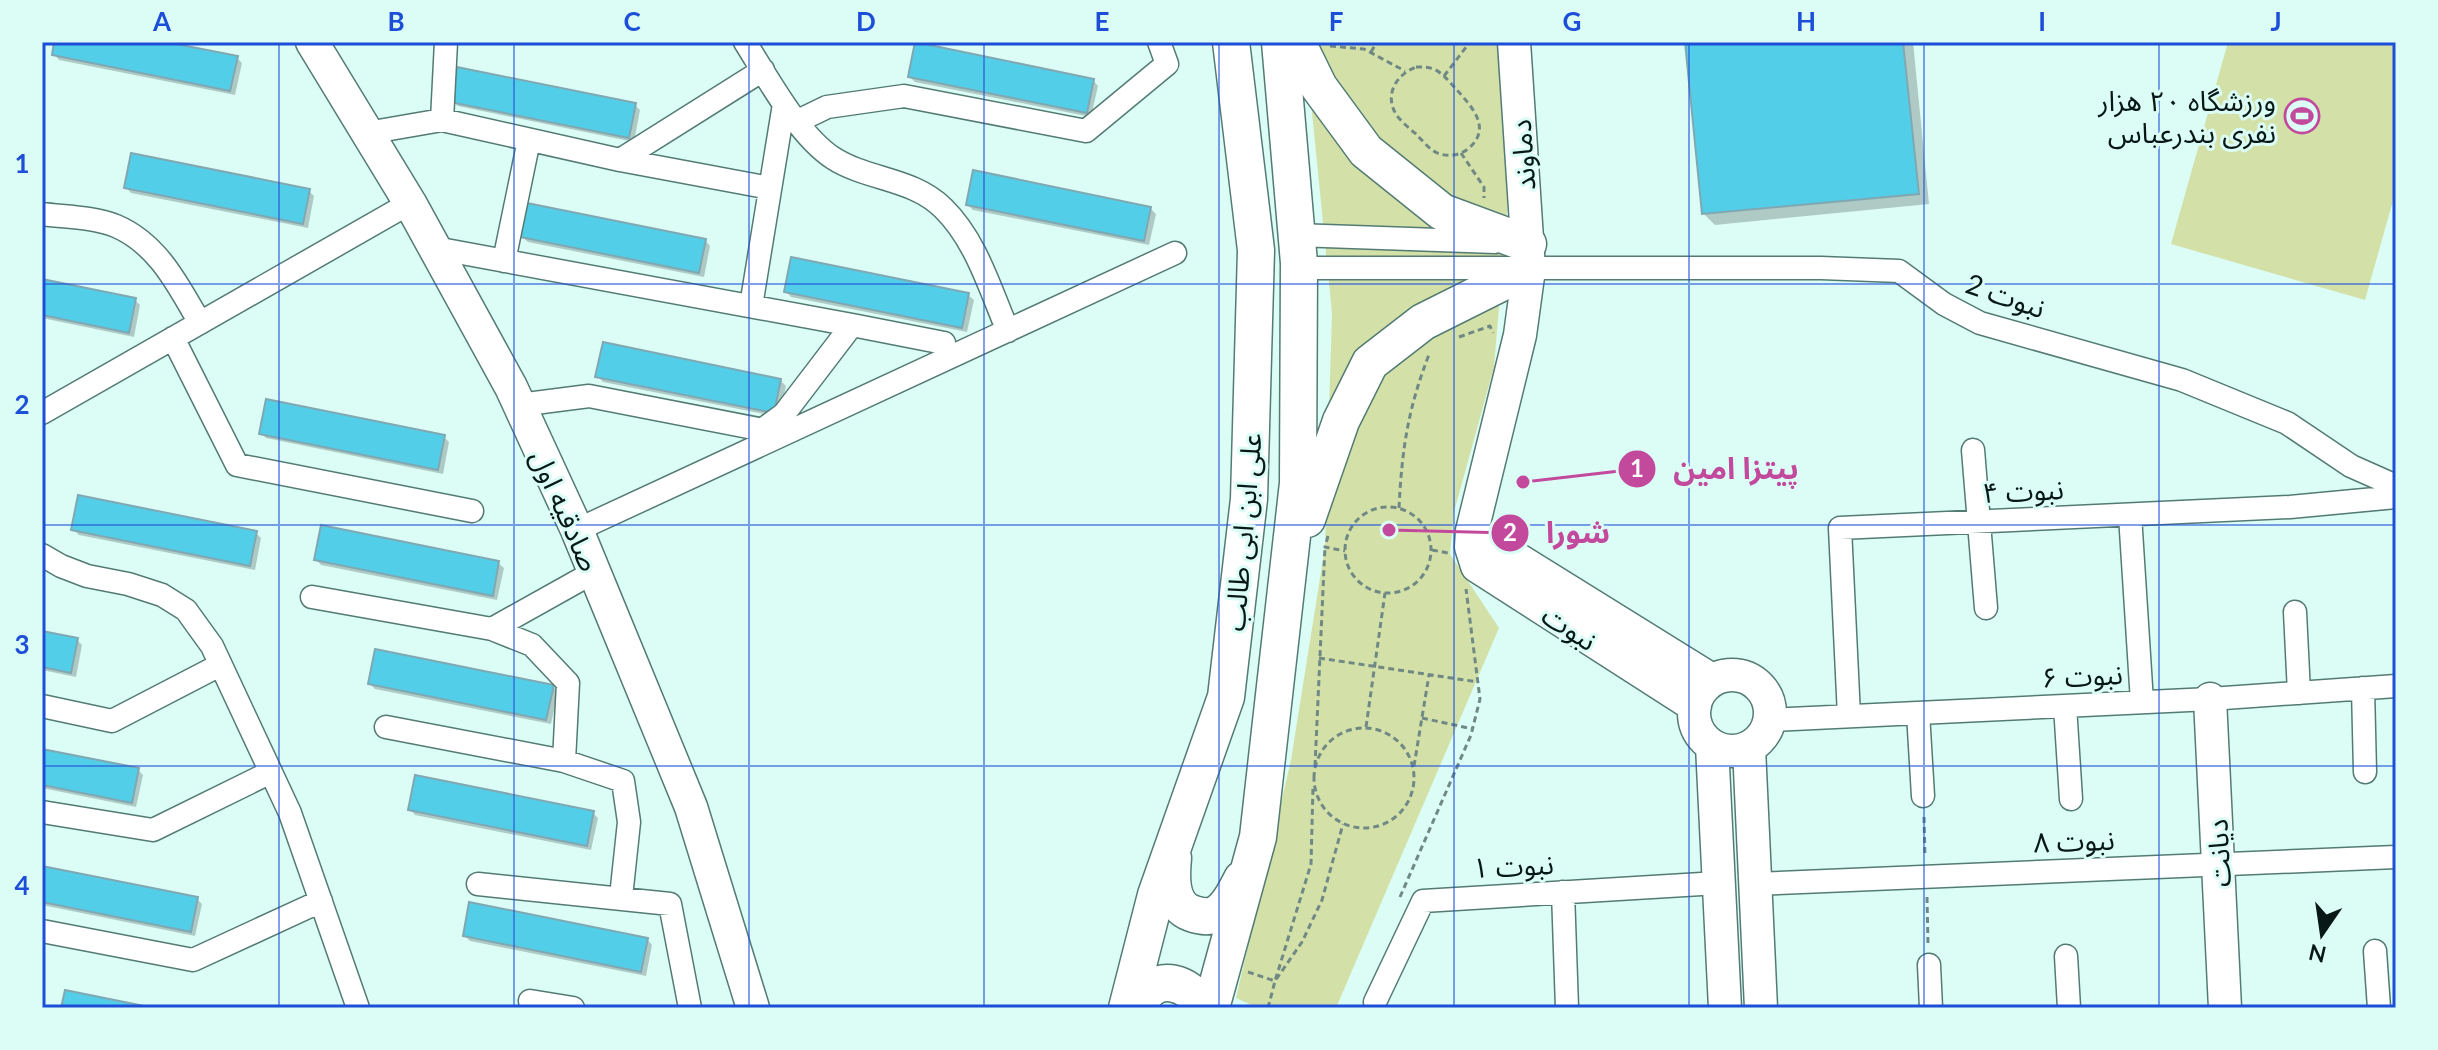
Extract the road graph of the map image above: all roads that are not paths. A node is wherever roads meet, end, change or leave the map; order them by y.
1 (312, 42) edge
2 (446, 42) edge
3 (745, 42) edge
4 (1159, 42) edge
5 (1231, 42) edge
6 (1514, 42) edge
7 (1292, 44) edge
8 (763, 70) junction
9 (791, 113) junction
10 (442, 120) junction
11 (367, 133) junction
12 (529, 140) junction
13 (620, 160) junction
14 (770, 188) junction
15 (410, 203) junction
16 (42, 214) edge
17 (435, 248) junction
18 (1297, 251) junction
19 (1175, 253) dead end
20 (1528, 256) junction
21 (504, 261) junction
22 (751, 306) junction
23 (200, 323) junction
24 (852, 325) junction
25 (1008, 331) junction
26 (173, 338) junction
27 (944, 343) dead end
28 (519, 405) junction
29 (42, 413) edge
30 (773, 432) junction
31 (1973, 450) dead end
32 (2396, 486) edge
33 (2396, 497) edge
34 (472, 511) dead end
35 (2130, 515) junction
36 (1980, 522) junction
37 (577, 530) junction
38 (42, 555) edge
39 (594, 572) junction
40 (1288, 574) junction
41 (312, 597) dead end
42 (1986, 608) dead end
43 (2295, 612) dead end
44 (492, 629) junction
45 (220, 665) junction
46 (2396, 686) edge
47 (2363, 688) junction
48 (1703, 693) junction
49 (2299, 693) junction
50 (2210, 699) junction
51 (2142, 702) junction
52 (42, 706) edge
53 (2065, 706) junction
54 (1918, 713) junction
55 (1849, 716) junction
56 (1770, 720) junction
57 (386, 727) dead end
58 (1712, 746) junction
59 (1749, 748) junction
60 (564, 761) junction
61 (271, 772) junction
62 (2365, 772) dead end
63 (1923, 796) dead end
64 (2071, 799) dead end
65 (42, 812) edge
66 (1173, 845) junction
67 (2396, 857) edge
68 (1252, 859) junction
69 (2218, 864) junction
70 (1718, 883) junction
71 (478, 884) dead end
72 (1754, 884) junction
73 (1563, 892) junction
74 (621, 897) junction
75 (321, 901) junction
76 (42, 931) edge
77 (2375, 951) dead end
78 (2066, 956) dead end
79 (1929, 965) dead end
80 (530, 1001) dead end
81 (1375, 1002) dead end
82 (358, 1008) edge
83 (573, 1008) edge
84 (690, 1008) edge
85 (753, 1008) edge
86 (1127, 1008) edge
87 (1135, 1008) edge
88 (1201, 1008) edge
89 (1211, 1008) edge
90 (1567, 1008) edge
91 (1725, 1008) edge
92 (1761, 1008) edge
93 (1931, 1008) edge
94 (2069, 1008) edge
95 (2225, 1008) edge
96 (2379, 1008) edge

1 - 11 main road, صادقیه اول
2 - 10 street
3 - 8 street
4 - 9 street
5 - 66 main road, علی ابن ابی طالب
6 - 20 main road, دماوند
7 - 18 main road, علی ابن ابی طالب
7 - 20 main road
8 - 9 street
8 - 13 street
9 - 14 street
9 - 25 street
10 - 11 street
10 - 12 street
11 - 15 main road, صادقیه اول
12 - 13 street
12 - 21 street
13 - 14 street
14 - 22 street
15 - 17 main road, صادقیه اول
15 - 23 street
16 - 23 street
17 - 21 street
17 - 28 main road, صادقیه اول
18 - 20 street
18 - 20 street
18 - 40 main road, علی ابن ابی طالب
19 - 25 street
20 - 32 street, نبوت 2
20 - 40 main road
20 - 48 main road, نبوت
21 - 22 street
22 - 24 street
23 - 26 street
24 - 27 street
24 - 30 street
25 - 30 street
26 - 29 street
26 - 34 street
28 - 30 street
28 - 37 main road, صادقیه اول
30 - 37 street
31 - 36 street
33 - 35 street, نبوت ۴
35 - 36 street, نبوت ۴
35 - 51 street
36 - 42 street
36 - 55 street, نبوت ۴
37 - 39 main road, صادقیه اول
38 - 45 street
39 - 44 street
39 - 85 main road, صادقیه اول
40 - 68 main road, علی ابن ابی طالب
41 - 44 street
43 - 49 street
44 - 60 street
45 - 52 street
45 - 61 street
46 - 47 street, نبوت ۶
47 - 49 street, نبوت ۶
47 - 62 street
48 - 56 main road
48 - 58 main road
49 - 50 street, نبوت ۶
50 - 51 street, نبوت ۶
50 - 69 main road, دیانت
51 - 53 street, نبوت ۶
53 - 54 street, نبوت ۶
53 - 64 street
54 - 55 street, نبوت ۶
54 - 63 street
55 - 56 street, نبوت ۶
56 - 59 main road
57 - 60 street
58 - 59 main road
58 - 70 main road
59 - 72 main road
60 - 74 street
61 - 65 street
61 - 75 street
66 - 68 main road
66 - 86 main road, علی ابن ابی طالب
67 - 69 street, نبوت ۸
68 - 89 main road, علی ابن ابی طالب
69 - 72 street, نبوت ۸
69 - 95 main road, دیانت
70 - 73 street, نبوت ۱
70 - 91 main road
71 - 74 street
72 - 92 main road
73 - 81 street, نبوت ۱
73 - 90 street
74 - 84 street
75 - 76 street
75 - 82 street
77 - 96 street
78 - 94 street
79 - 93 street
80 - 83 street
87 - 88 main road

